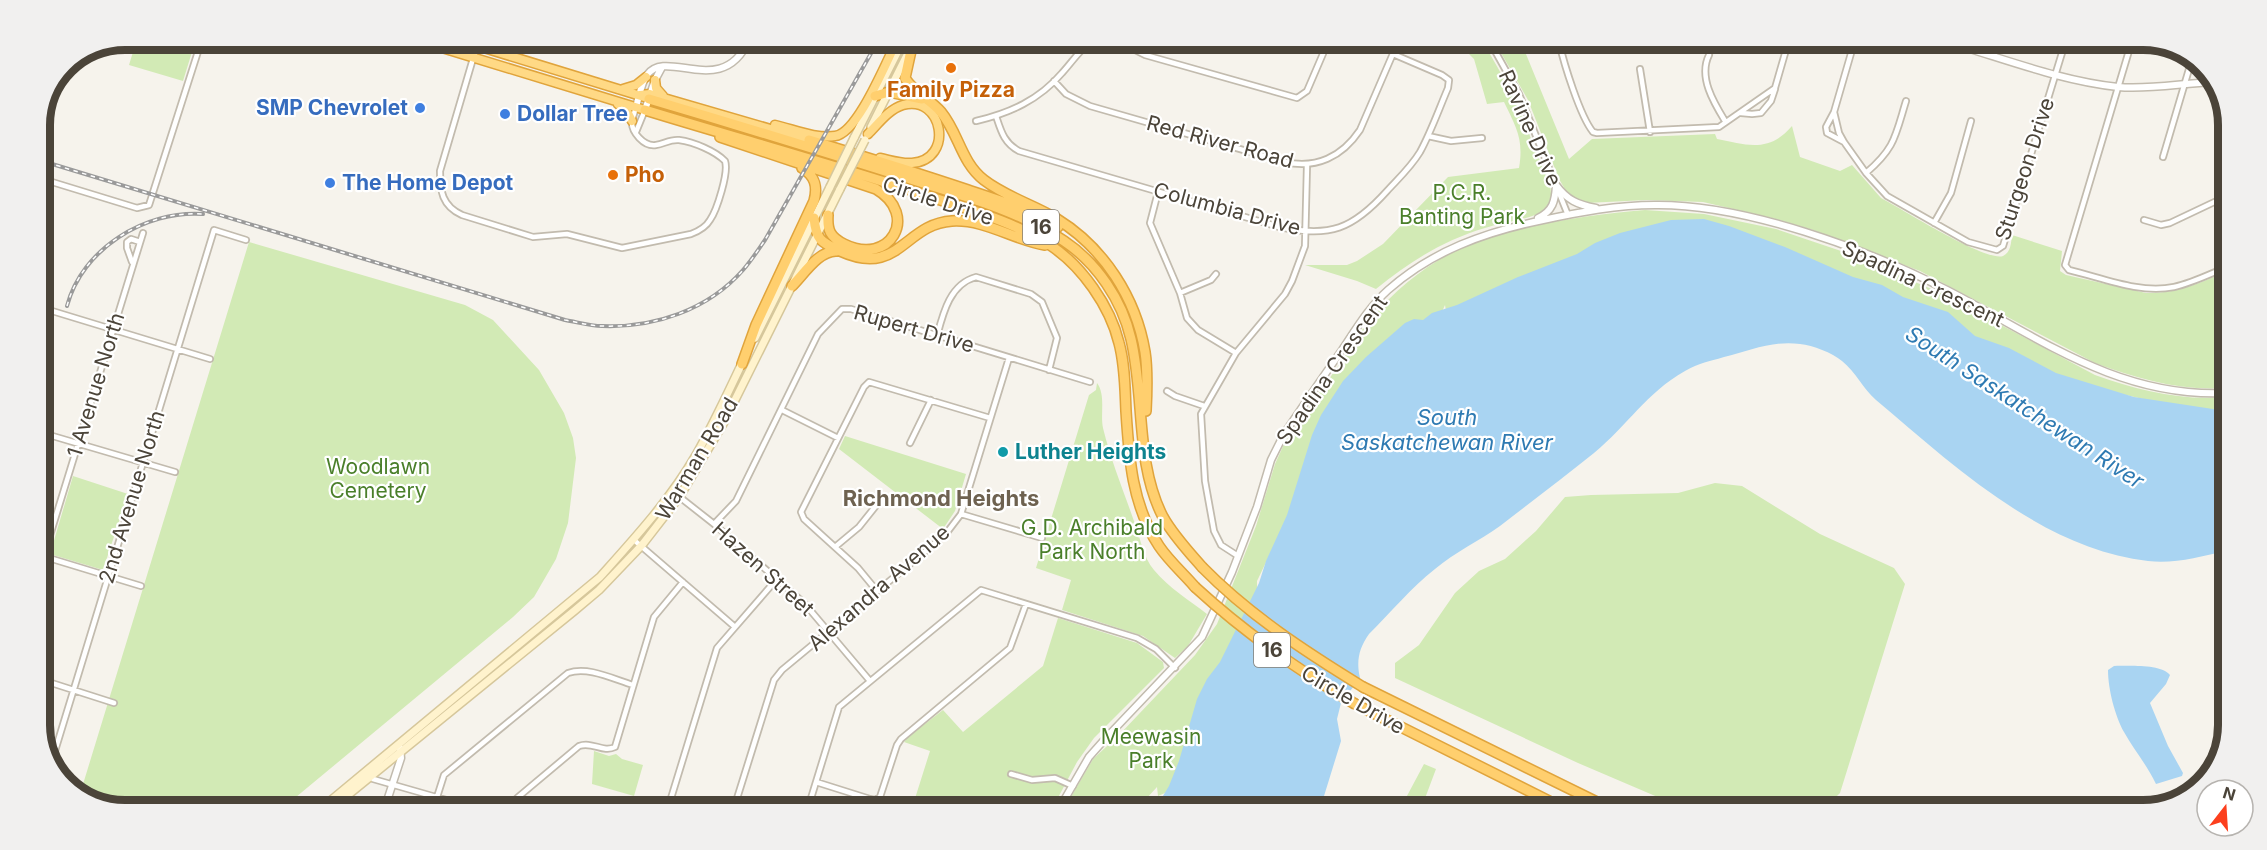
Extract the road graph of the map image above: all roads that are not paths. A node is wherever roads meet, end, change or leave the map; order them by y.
1 (199, 50) edge
2 (450, 50) edge
3 (475, 50) edge
4 (493, 50) edge
5 (744, 50) edge
6 (892, 50) edge
7 (898, 50) edge
8 (910, 50) edge
9 (912, 50) edge
10 (1083, 50) edge
11 (1135, 50) edge
12 (1325, 50) edge
13 (1395, 50) edge
14 (1494, 50) edge
15 (1561, 50) edge
16 (1786, 50) edge
17 (1852, 50) edge
18 (1974, 50) edge
19 (1995, 50) edge
20 (2063, 50) edge
21 (2129, 50) edge
22 (1393, 54) junction
23 (1709, 55) dead end
24 (1994, 56) junction
25 (473, 57) junction
26 (2190, 66) edge
27 (1640, 69) dead end
28 (2055, 74) junction
29 (650, 78) junction
30 (1054, 81) junction
31 (2204, 83) edge
32 (2184, 85) junction
33 (2118, 87) junction
34 (1775, 88) junction
35 (620, 89) junction
36 (889, 92) junction
37 (602, 96) junction
38 (646, 96) junction
39 (875, 96) junction
40 (666, 98) junction
41 (1906, 101) dead end
42 (932, 104) junction
43 (641, 108) junction
44 (713, 112) junction
45 (1834, 112) junction
46 (1741, 113) junction
47 (996, 116) junction
48 (679, 120) junction
49 (632, 121) junction
50 (976, 121) dead end
51 (1725, 121) junction
52 (1971, 121) dead end
53 (636, 132) junction
54 (1650, 132) junction
55 (1428, 136) junction
56 (867, 137) junction
57 (1482, 138) dead end
58 (809, 140) junction
59 (1844, 142) junction
60 (2163, 157) dead end
61 (783, 159) junction
62 (1307, 165) junction
63 (1866, 173) junction
64 (50, 181) edge
65 (1556, 185) junction
66 (1158, 192) junction
67 (2217, 201) edge
68 (1603, 208) junction
69 (828, 215) junction
70 (1568, 215) junction
71 (814, 218) junction
72 (2144, 220) dead end
73 (1934, 223) junction
74 (1526, 224) junction
75 (1306, 231) junction
76 (143, 233) dead end
77 (817, 237) junction
78 (246, 240) dead end
79 (140, 242) junction
80 (1050, 245) junction
81 (842, 252) junction
82 (1103, 260) junction
83 (132, 268) junction
84 (2217, 271) edge
85 (1216, 274) dead end
86 (792, 286) junction
87 (1180, 293) junction
88 (50, 310) edge
89 (113, 330) junction
90 (937, 336) junction
91 (177, 349) junction
92 (1236, 353) junction
93 (1009, 358) junction
94 (210, 359) dead end
95 (742, 364) junction
96 (1049, 370) junction
97 (1090, 382) dead end
98 (1167, 391) dead end
99 (2217, 393) edge
100 (931, 400) junction
101 (1204, 406) junction
102 (782, 410) junction
103 (990, 418) junction
104 (50, 435) edge
105 (838, 438) junction
106 (78, 443) junction
107 (910, 443) dead end
108 (1146, 459) junction
109 (143, 462) junction
110 (175, 472) dead end
111 (672, 491) junction
112 (680, 496) junction
113 (883, 497) dead end
114 (961, 514) junction
115 (714, 524) junction
116 (50, 529) edge
117 (1042, 538) dead end
118 (634, 540) junction
119 (642, 545) junction
120 (835, 547) junction
121 (1238, 556) junction
122 (50, 559) edge
123 (108, 576) junction
124 (776, 580) junction
125 (684, 582) junction
126 (141, 586) dead end
127 (877, 591) junction
128 (1026, 604) junction
129 (735, 627) junction
130 (829, 632) junction
131 (1175, 668) junction
132 (870, 681) junction
133 (50, 682) edge
134 (633, 685) junction
135 (74, 690) junction
136 (114, 703) dead end
137 (400, 748) junction
138 (55, 753) edge
139 (1011, 774) dead end
140 (372, 776) junction
141 (816, 782) junction
142 (392, 785) junction
143 (1072, 786) junction
144 (437, 797) junction
145 (332, 800) edge
146 (342, 800) edge
147 (388, 800) edge
148 (447, 800) edge
149 (516, 800) edge
150 (670, 800) edge
151 (736, 800) edge
152 (810, 800) edge
153 (1064, 800) edge
154 (1547, 800) edge
155 (1593, 800) edge

1 - 64 street
2 - 25 highway, Circle Drive / 16
3 - 25 street
4 - 35 highway, Circle Drive / 16
5 - 29 street
6 - 44 highway
7 - 39 main road, Warman Road
8 - 36 main road, Warman Road
9 - 42 highway
10 - 30 street
11 - 12 street
13 - 22 street, Red River Road
14 - 65 street, Ravine Drive
15 - 54 street
16 - 34 street
17 - 45 street, Sturgeon Drive
18 - 24 street
19 - 24 street
20 - 28 street
21 - 33 street
22 - 55 street, Columbia Drive
22 - 62 street, Red River Road
23 - 51 street
24 - 28 street
25 - 37 highway, Circle Drive / 16
25 - 53 street
26 - 32 street
27 - 54 street
28 - 33 street
28 - 73 street, Sturgeon Drive
29 - 35 highway
29 - 38 street
29 - 38 street
29 - 40 highway
30 - 47 street
30 - 62 street, Red River Road
31 - 32 street
32 - 33 street
32 - 60 street
33 - 84 street
34 - 46 street
34 - 46 street
35 - 38 highway, Circle Drive / 16
36 - 39 highway
36 - 42 highway
36 - 56 main road, Warman Road
37 - 43 highway, Circle Drive / 16
37 - 49 highway
38 - 40 highway
38 - 43 street
38 - 108 highway, Circle Drive / 16
39 - 71 main road, Warman Road, bridge
40 - 44 highway
41 - 63 street
42 - 82 highway
43 - 48 highway, Circle Drive / 16
43 - 49 street
43 - 53 street
44 - 58 highway
45 - 59 street, Sturgeon Drive
45 - 59 street, Sturgeon Drive
46 - 51 street
47 - 50 street
47 - 66 street, Columbia Drive
48 - 61 highway
48 - 80 highway, Circle Drive / 16
49 - 53 street
51 - 54 street
52 - 73 street
55 - 57 street
55 - 75 street, Columbia Drive
56 - 58 highway
56 - 69 main road, Warman Road, bridge
58 - 82 highway
59 - 63 street, Sturgeon Drive
61 - 69 highway
61 - 95 highway
62 - 75 street
63 - 73 street, Sturgeon Drive
65 - 68 street
65 - 70 street, Ravine Drive
65 - 74 street
66 - 75 street, Columbia Drive
66 - 87 street
67 - 72 street
68 - 70 street, Spadina Crescent
68 - 99 street, Spadina Crescent
69 - 77 main road, Warman Road
70 - 74 street, Spadina Crescent
71 - 77 highway
71 - 95 main road, Warman Road
74 - 121 street, Spadina Crescent
75 - 92 street
76 - 79 street, 1 Avenue North
77 - 81 highway
77 - 86 main road, Warman Road
78 - 91 street, 2nd Avenue North
79 - 83 street, 1 Avenue North
79 - 83 street, 1 Avenue North
80 - 81 highway
80 - 154 highway, Circle Drive / 16, bridge
81 - 86 highway
82 - 108 highway
83 - 89 street, 1 Avenue North
85 - 87 street
86 - 112 main road, Warman Road
87 - 92 street
88 - 89 street
89 - 91 street
89 - 106 street, 1 Avenue North
90 - 93 street, Rupert Drive
90 - 96 street
90 - 102 street, Rupert Drive
91 - 94 street
91 - 109 street, 2nd Avenue North
92 - 101 street
93 - 96 street, Rupert Drive
93 - 103 street, Alexandra Avenue
95 - 111 main road, Warman Road
96 - 97 street, Rupert Drive
98 - 101 street
100 - 103 street
100 - 105 street
100 - 107 street
101 - 121 street
102 - 105 street
102 - 115 street, Rupert Drive
103 - 114 street, Alexandra Avenue
104 - 106 street
105 - 120 street
106 - 109 street
106 - 116 street, 1 Avenue North
108 - 155 highway, Circle Drive / 16, bridge
109 - 110 street
109 - 123 street, 2nd Avenue North
111 - 112 street, Hazen Street
111 - 118 main road, Warman Road
112 - 115 street, Hazen Street
112 - 119 main road, Warman Road
113 - 120 street
114 - 117 street
114 - 127 street, Alexandra Avenue
115 - 124 street, Hazen Street
118 - 119 street
118 - 137 main road, Warman Road
119 - 125 street
119 - 137 main road, Warman Road
120 - 127 street
121 - 131 street, Spadina Crescent
122 - 123 street
123 - 126 street
123 - 135 street, 2nd Avenue North
124 - 129 street
124 - 130 street, Hazen Street
125 - 129 street
125 - 134 street
127 - 130 street, Alexandra Avenue
128 - 131 street
128 - 132 street
128 - 141 street
129 - 150 street
130 - 132 street, Hazen Street
130 - 151 street, Alexandra Avenue
131 - 143 street, Spadina Crescent
132 - 141 street
133 - 135 street
134 - 144 street
134 - 149 street
135 - 136 street
135 - 138 street, 2nd Avenue North
137 - 140 main road, Warman Road
137 - 142 street
137 - 145 main road, Warman Road
139 - 143 street
140 - 142 street
140 - 146 main road, Warman Road
141 - 152 street
142 - 144 street
142 - 147 street
143 - 153 street, Spadina Crescent
144 - 148 street

